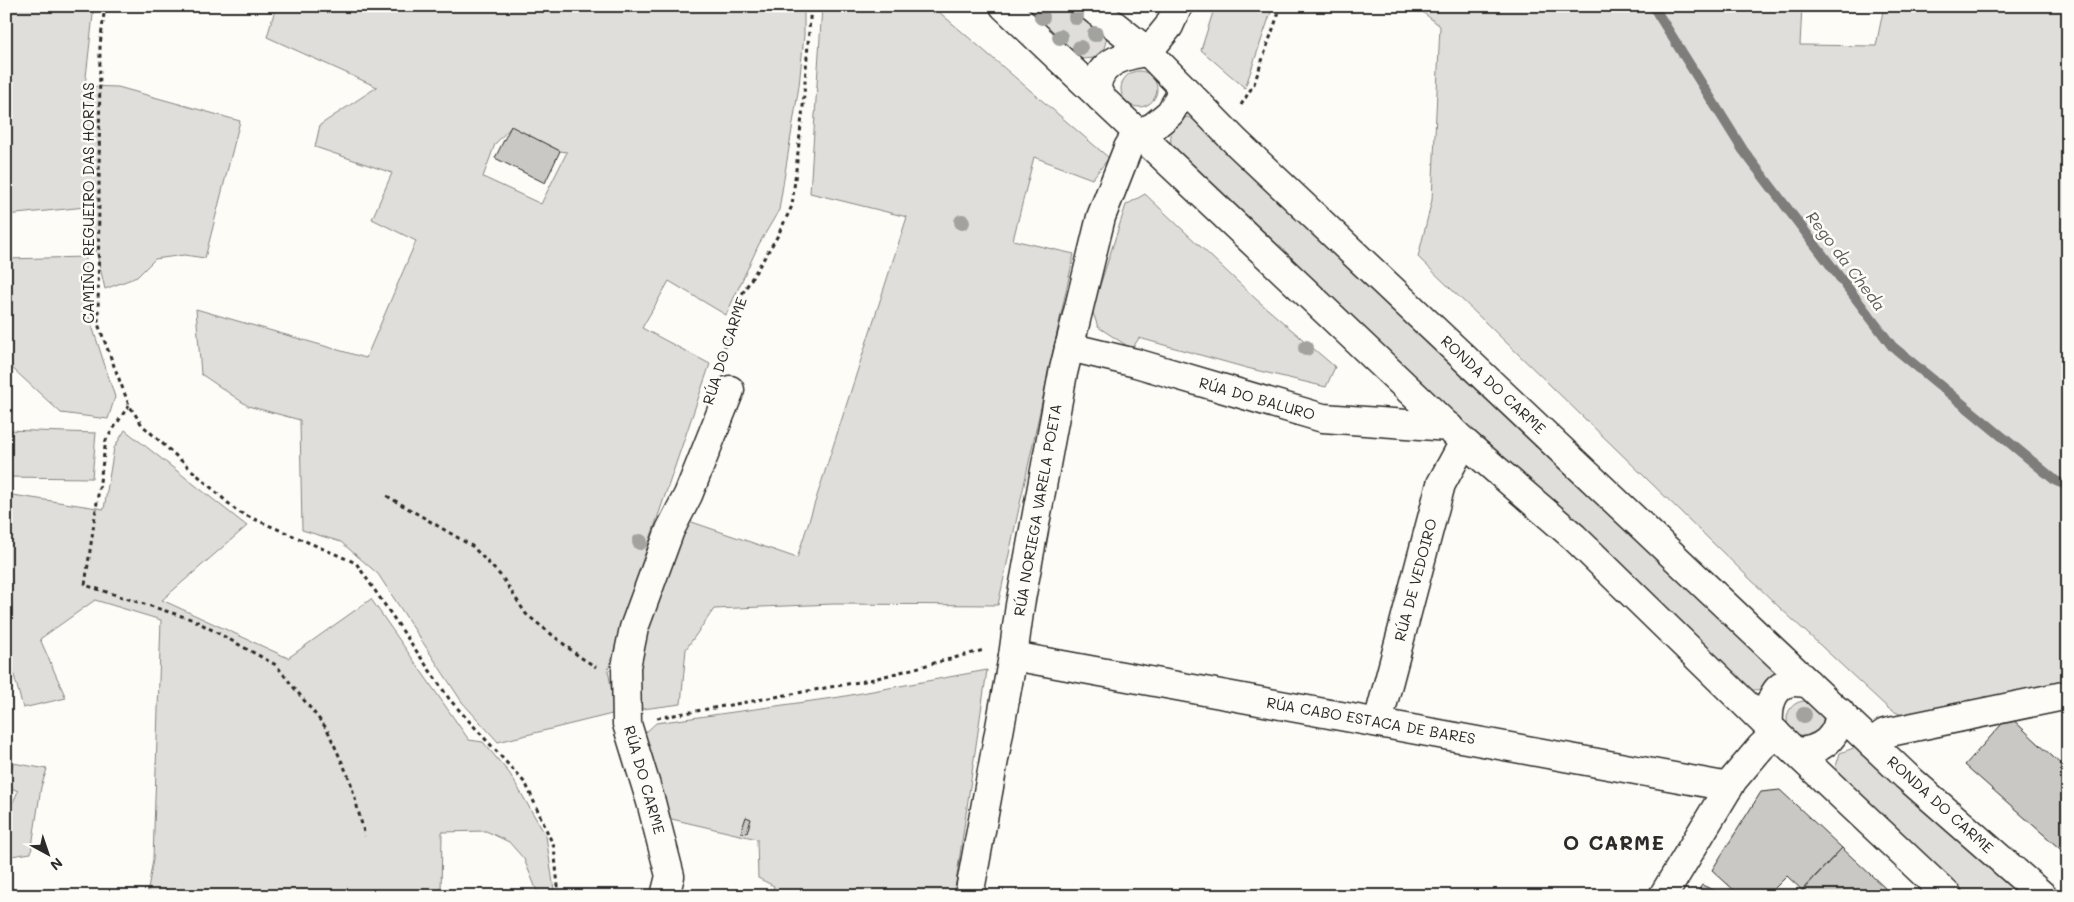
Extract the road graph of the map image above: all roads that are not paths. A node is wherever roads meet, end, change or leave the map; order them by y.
1 (1004, 6) edge
2 (1090, 6) edge
3 (1178, 6) edge
4 (1148, 52) junction
5 (1180, 84) junction
6 (1101, 98) junction
7 (1137, 133) junction
8 (1069, 347) junction
9 (730, 390) dead end
10 (1456, 434) junction
11 (1013, 650) junction
12 (1808, 683) junction
13 (2068, 696) edge
14 (1840, 712) junction
15 (1378, 722) junction
16 (1772, 730) junction
17 (1871, 743) junction
18 (1796, 752) junction
19 (1729, 786) junction
20 (665, 896) edge
21 (969, 896) edge
22 (1664, 896) edge
23 (1948, 896) edge
24 (2043, 896) edge

1 - 6 street
2 - 4 street, RONDA DO CARME
3 - 4 street
4 - 5 street, RONDA DO CARME
4 - 6 street
5 - 7 street
5 - 12 street, RONDA DO CARME
6 - 7 street
7 - 8 street, RÚA NORIEGA VARELA POETA
7 - 10 street
8 - 10 street, RÚA DO BALURO
8 - 11 street, RÚA NORIEGA VARELA POETA
9 - 20 street, RÚA DO CARME
10 - 15 street, RÚA DE VEDOIRO
10 - 16 street
11 - 15 street, RÚA CABO ESTACA DE BARES
11 - 21 street, RÚA NORIEGA VARELA POETA
12 - 14 street, RONDA DO CARME
12 - 16 street
13 - 17 street
14 - 17 street, RONDA DO CARME
14 - 18 street
15 - 19 street, RÚA CABO ESTACA DE BARES
16 - 18 street
16 - 19 street
17 - 24 street, RONDA DO CARME
18 - 23 street
19 - 22 street

